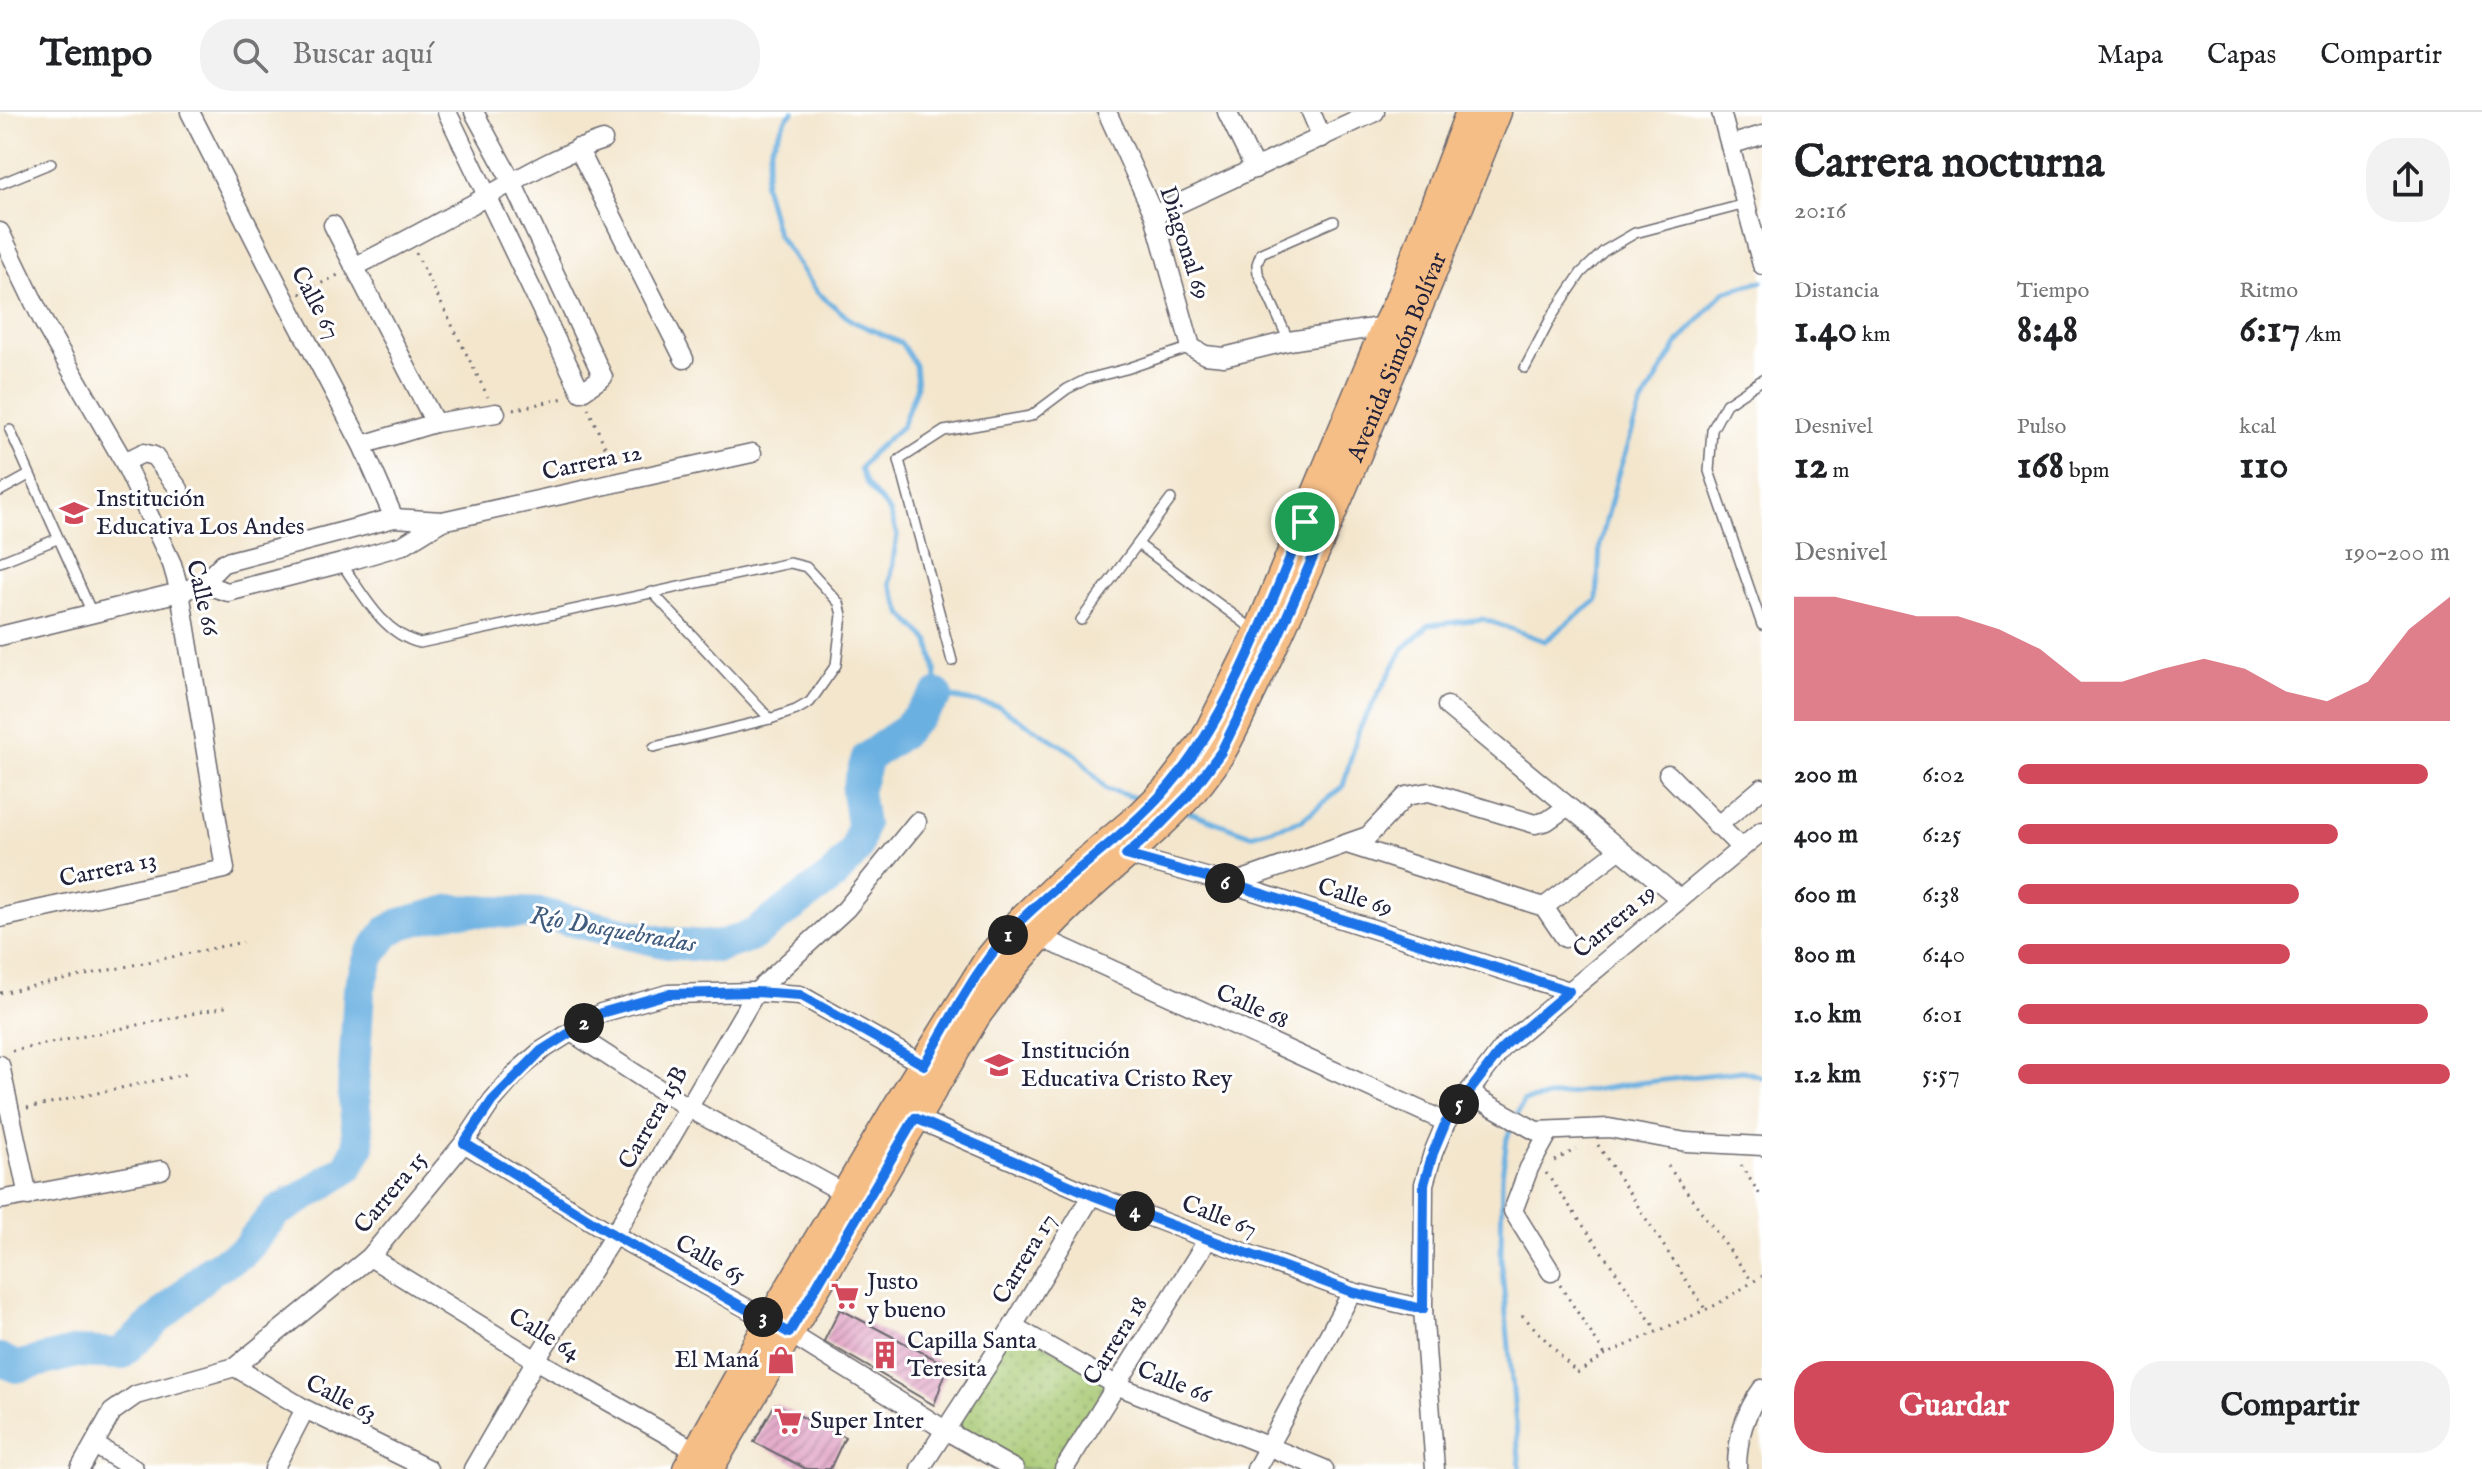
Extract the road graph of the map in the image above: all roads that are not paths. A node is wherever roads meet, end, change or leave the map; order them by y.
1 (190, 112) edge
2 (447, 112) edge
3 (474, 112) edge
4 (1107, 112) edge
5 (1227, 112) edge
6 (1311, 112) edge
7 (1375, 112) edge
8 (1470, 112) edge
9 (1497, 112) edge
10 (1721, 112) edge
11 (1762, 135) edge
12 (1322, 138) junction
13 (603, 140) dead end
14 (1730, 145) junction
15 (578, 148) junction
16 (51, 163) dead end
17 (1255, 169) junction
18 (512, 182) junction
19 (0, 184) edge
20 (488, 195) junction
21 (1154, 215) junction
22 (1752, 215) edge
23 (1334, 221) dead end
24 (333, 225) dead end
25 (0, 232) edge
26 (1761, 263) edge
27 (354, 267) junction
28 (1386, 326) junction
29 (1289, 341) junction
30 (1191, 347) junction
31 (684, 359) dead end
32 (1525, 368) dead end
33 (1762, 380) edge
34 (496, 413) road end
35 (435, 423) junction
36 (10, 430) dead end
37 (362, 445) junction
38 (752, 453) dead end
39 (124, 462) junction
40 (29, 475) junction
41 (179, 489) dead end
42 (0, 491) edge
43 (1171, 499) dead end
44 (394, 518) junction
45 (442, 521) junction
46 (1315, 526) junction
47 (57, 539) junction
48 (1138, 544) junction
49 (0, 562) edge
50 (342, 563) junction
51 (202, 584) junction
52 (180, 592) junction
53 (652, 592) junction
54 (93, 615) junction
55 (1081, 620) dead end
56 (1762, 625) edge
57 (1258, 633) junction
58 (0, 636) edge
59 (952, 661) dead end
60 (1447, 706) dead end
61 (770, 719) junction
62 (654, 747) dead end
63 (1668, 774) dead end
64 (1762, 788) edge
65 (1179, 791) junction
66 (1567, 807) junction
67 (1149, 821) junction
68 (917, 822) dead end
69 (1717, 826) junction
70 (1762, 831) edge
71 (1347, 844) junction
72 (1741, 848) junction
73 (1619, 850) junction
74 (1126, 855) junction
75 (225, 869) joint
76 (1231, 884) junction
77 (1680, 899) junction
78 (1544, 907) junction
79 (0, 918) edge
80 (1038, 936) junction
81 (1565, 938) dead end
82 (1569, 991) junction
83 (756, 992) junction
84 (571, 1032) junction
85 (0, 1065) edge
86 (924, 1065) junction
87 (1476, 1095) junction
88 (687, 1107) junction
89 (915, 1118) junction
90 (1446, 1122) junction
91 (1549, 1132) junction
92 (464, 1143) junction
93 (1762, 1146) edge
94 (161, 1170) dead end
95 (846, 1194) junction
96 (1092, 1195) junction
97 (28, 1196) junction
98 (0, 1200) edge
99 (614, 1235) junction
100 (1208, 1239) junction
101 (370, 1257) junction
102 (1551, 1272) road end
103 (1352, 1292) junction
104 (1423, 1309) junction
105 (1013, 1326) junction
106 (779, 1327) junction
107 (536, 1360) junction
108 (235, 1367) junction
109 (1116, 1385) junction
110 (1762, 1389) edge
111 (305, 1409) junction
112 (945, 1430) junction
113 (95, 1445) junction
114 (1269, 1448) junction
115 (697, 1463) edge
116 (80, 1469) edge
117 (134, 1469) edge
118 (274, 1469) edge
119 (428, 1469) edge
120 (473, 1469) edge
121 (920, 1469) edge
122 (1014, 1469) edge
123 (1064, 1469) edge
124 (1256, 1469) edge
125 (1324, 1469) edge
126 (1435, 1469) edge
127 (1737, 1469) edge

1 - 37 street, Calle 67
2 - 20 street
3 - 18 street
4 - 21 street, Diagonal 69
5 - 17 street
6 - 12 street
7 - 12 street
8 - 28 main road, Avenida Simón Bolívar
9 - 46 main road, Avenida Simón Bolívar
10 - 14 street
11 - 14 street
12 - 17 street
13 - 15 street
14 - 22 street
15 - 18 street
15 - 31 street
16 - 19 lane
17 - 21 street
18 - 20 street
18 - 20 street
20 - 27 street
21 - 30 street, Diagonal 69
22 - 26 street
22 - 32 lane
23 - 29 lane
24 - 27 street
25 - 39 street, Calle 66
27 - 35 street
28 - 29 street
28 - 46 main road, Avenida Simón Bolívar
29 - 30 street
30 - 59 lane
33 - 56 lane
34 - 35 street
35 - 37 street
36 - 40 lane
37 - 44 street, Calle 67
38 - 45 street, Carrera 12
39 - 41 street
39 - 52 street, Calle 66
40 - 42 lane
40 - 47 lane
43 - 48 lane
44 - 45 street, Carrera 12
44 - 51 street, Carrera 12
45 - 50 street, Carrera 12
46 - 57 main road, Avenida Simón Bolívar
46 - 65 main road, Avenida Simón Bolívar
47 - 49 lane
47 - 54 lane
48 - 55 lane
48 - 57 lane
50 - 51 street, Carrera 12
50 - 53 lane
51 - 52 street, Carrera 12
52 - 54 street, Carrera 12
52 - 75 street, Calle 66
53 - 61 lane
53 - 61 lane
54 - 58 street, Carrera 12
57 - 65 main road, Avenida Simón Bolívar
60 - 66 street
61 - 62 lane
63 - 69 street
64 - 69 street
65 - 67 main road, Avenida Simón Bolívar
66 - 71 street
66 - 73 street
67 - 74 main road, Avenida Simón Bolívar
67 - 86 main road, Avenida Simón Bolívar
68 - 83 street, Carrera 15B
69 - 72 street
70 - 72 street, Carrera 19
71 - 76 street
71 - 78 street
72 - 77 street, Carrera 19
73 - 77 street
73 - 78 street
74 - 76 street, Calle 69
74 - 80 main road, Avenida Simón Bolívar
75 - 79 street, Carrera 13
76 - 82 street, Calle 69
77 - 82 street, Carrera 19
78 - 81 street
80 - 89 main road, Avenida Simón Bolívar
80 - 90 street, Calle 68
82 - 87 street, Carrera 19
83 - 84 street, Carrera 15
83 - 86 street
83 - 88 street, Carrera 15B
84 - 88 street
84 - 92 street, Carrera 15
85 - 97 street
86 - 95 main road, Avenida Simón Bolívar
87 - 90 street, Carrera 19
87 - 91 street
88 - 95 street
88 - 99 street, Carrera 15B
89 - 96 street, Calle 67
89 - 106 main road, Avenida Simón Bolívar
90 - 104 street, Carrera 19
91 - 93 street
91 - 102 street
92 - 99 street, Calle 65
92 - 101 street, Carrera 15
94 - 97 street
95 - 106 main road, Avenida Simón Bolívar
96 - 100 street, Calle 67
96 - 105 street, Carrera 17
97 - 98 street
99 - 106 street, Calle 65
99 - 107 street, Carrera 15B
100 - 103 street, Calle 67
100 - 109 street, Carrera 18
101 - 107 street, Calle 64
101 - 108 street, Carrera 15
103 - 104 street, Calle 67
103 - 114 street
104 - 126 street, Carrera 19
105 - 109 street, Calle 66
105 - 112 street, Carrera 17
106 - 112 street, Calle 65
106 - 115 main road, Avenida Simón Bolívar
107 - 115 street, Calle 64
107 - 120 street, Carrera 15B
108 - 111 street, Calle 63
108 - 113 street, Carrera 15
109 - 114 street, Calle 66
109 - 123 street, Carrera 18
110 - 127 street
111 - 118 street
111 - 119 street, Calle 63
112 - 121 street, Carrera 17
112 - 122 street, Calle 65
113 - 116 street, Carrera 15
113 - 117 street
114 - 124 street
114 - 125 street, Calle 66

